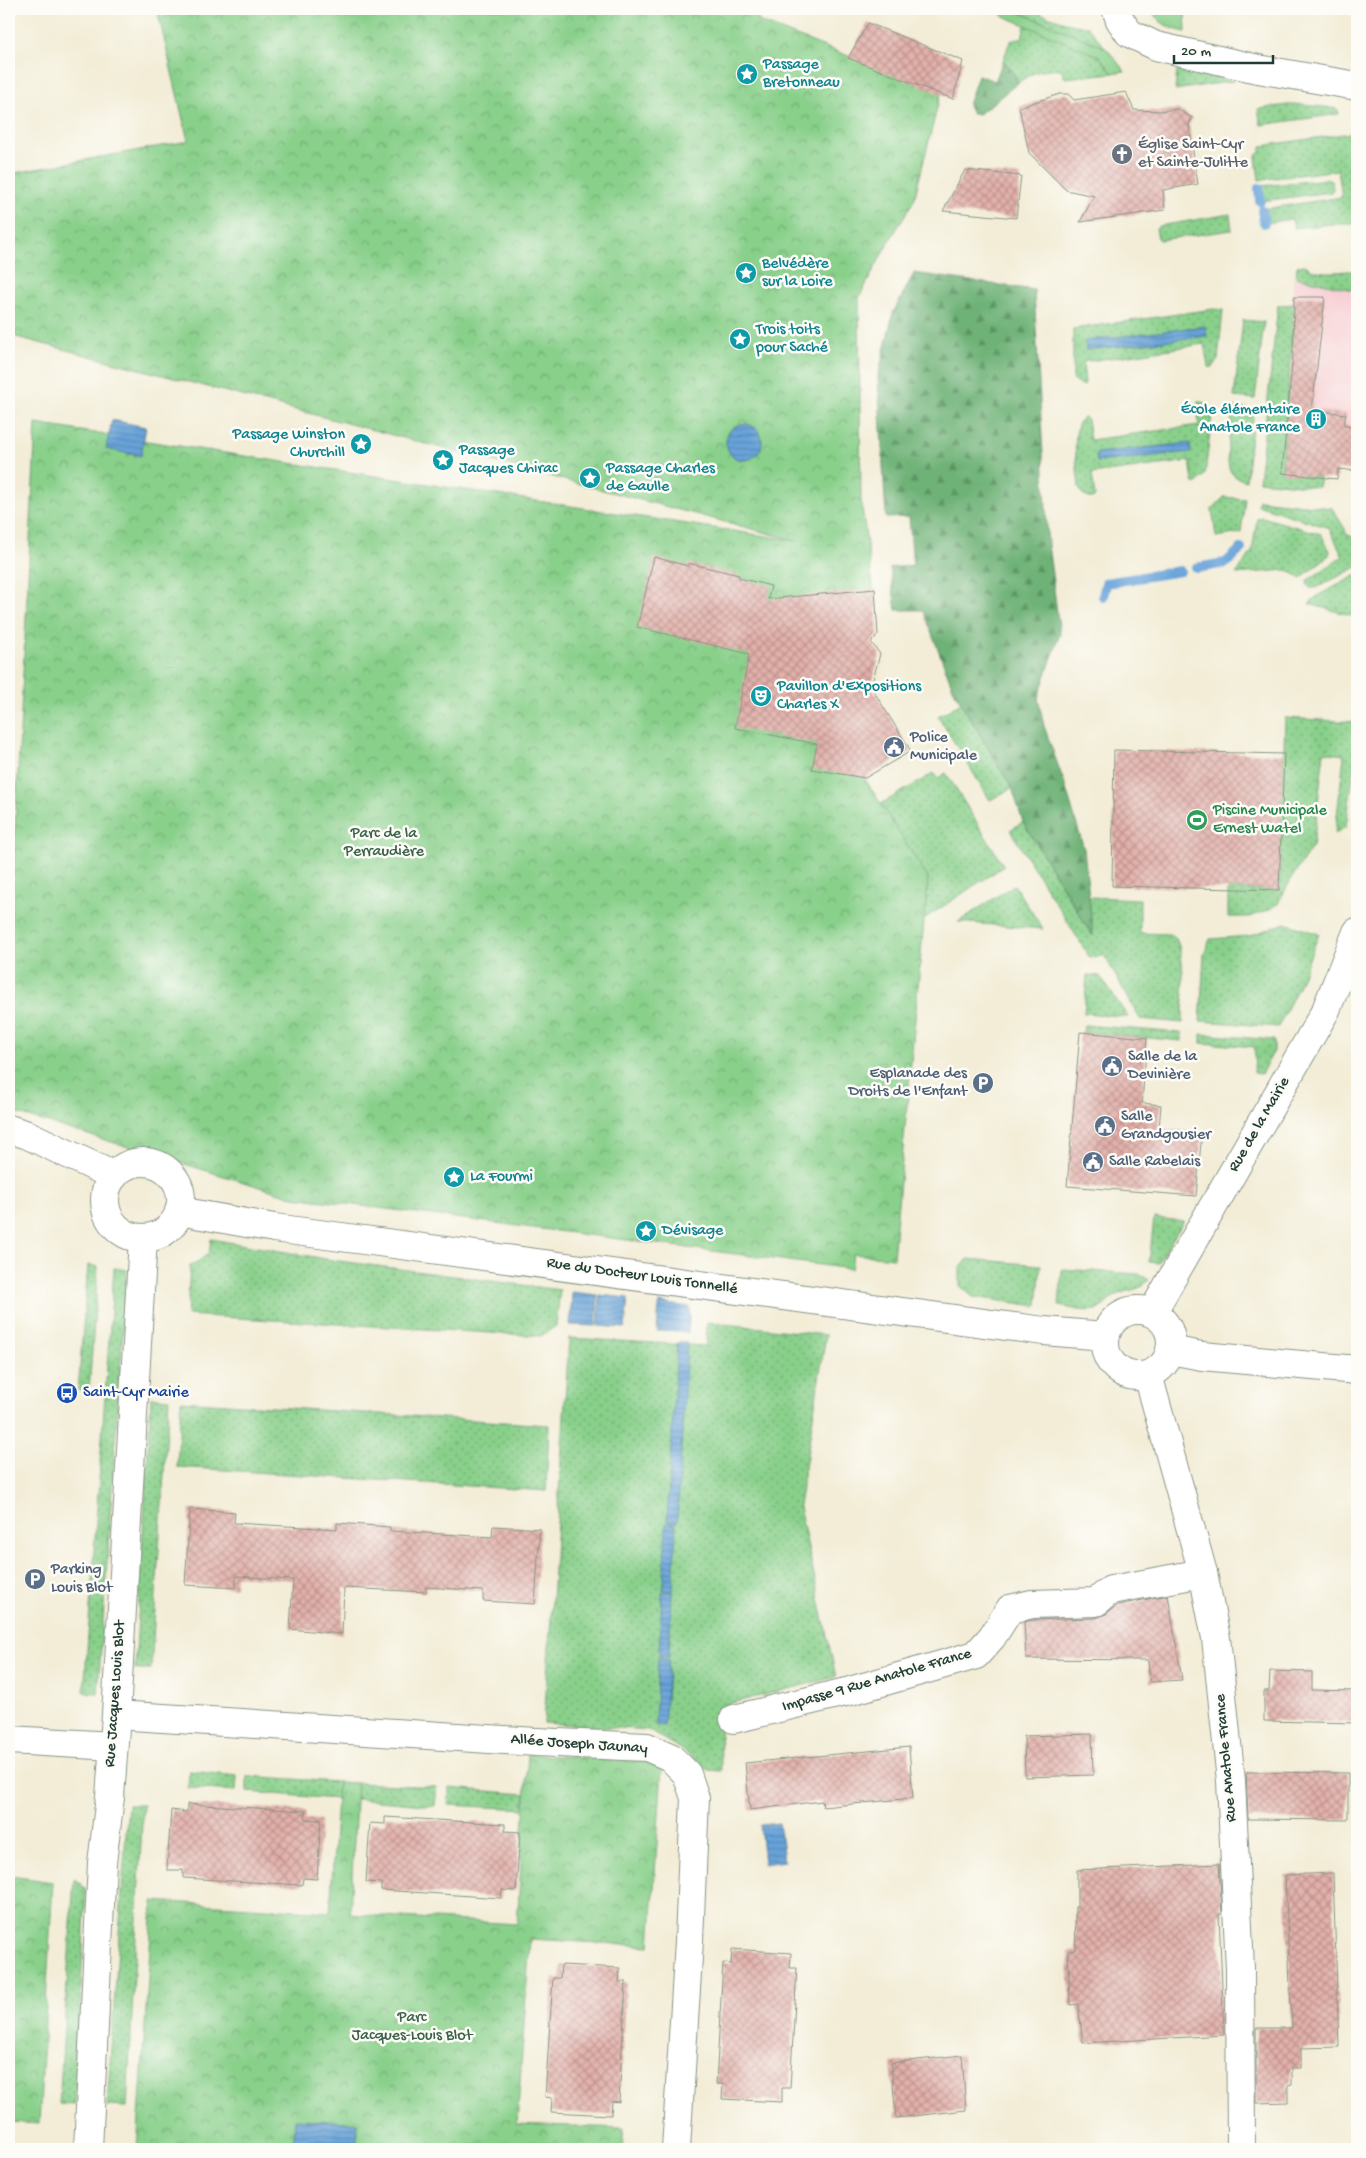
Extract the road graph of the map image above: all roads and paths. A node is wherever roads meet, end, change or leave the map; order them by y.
1 (1116, 9) edge
2 (1357, 86) edge
3 (1357, 932) edge
4 (9, 1129) edge
5 (114, 1176) junction
6 (180, 1211) junction
7 (143, 1238) junction
8 (1152, 1313) junction
9 (1105, 1336) junction
10 (1170, 1350) junction
11 (1357, 1370) edge
12 (1148, 1375) junction
13 (1203, 1573) junction
14 (116, 1715) junction
15 (734, 1719) dead end
16 (9, 1740) edge
17 (113, 1746) junction
18 (88, 2149) edge
19 (676, 2149) edge
20 (1241, 2149) edge

1 - 2 street
3 - 8 street, Rue de la Mairie
4 - 5 street
5 - 6 street
5 - 7 street
6 - 7 street
6 - 9 street, Rue du Docteur Louis Tonnellé
7 - 14 street, Rue Jacques Louis Blot
8 - 9 street
8 - 10 street
9 - 12 street
10 - 11 street
10 - 12 street
12 - 13 street, Rue Anatole France
13 - 15 street, Impasse 9 Rue Anatole France
13 - 20 street, Rue Anatole France
14 - 17 street, Rue Jacques Louis Blot
14 - 19 street, Allée Joseph Jaunay
16 - 17 street
17 - 18 street, Rue Jacques Louis Blot

